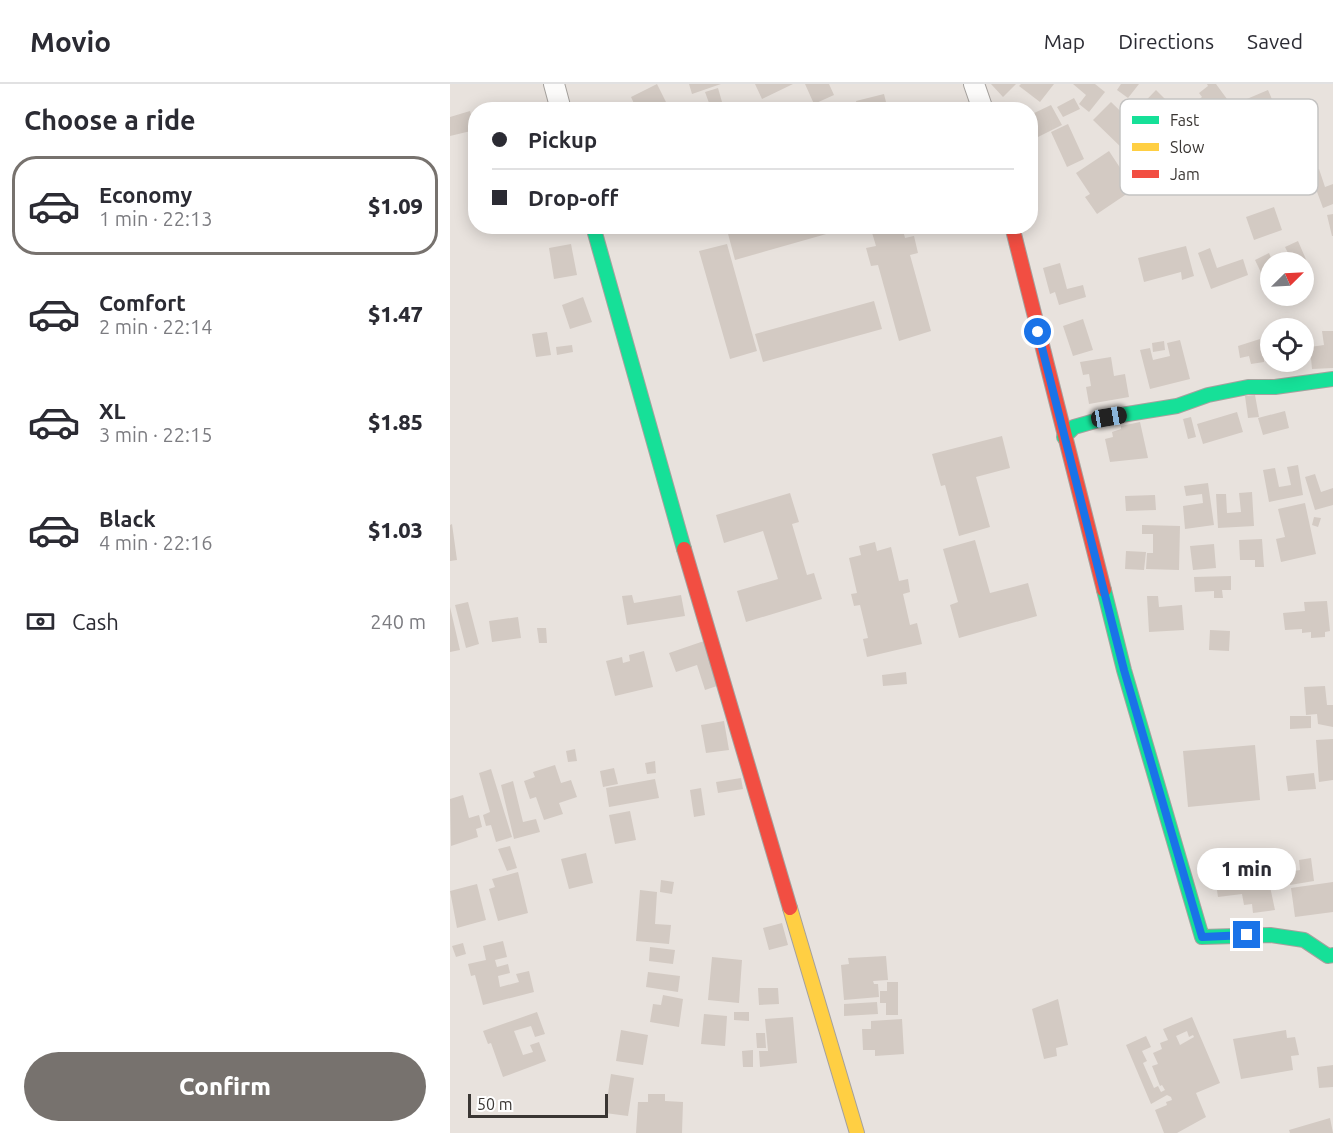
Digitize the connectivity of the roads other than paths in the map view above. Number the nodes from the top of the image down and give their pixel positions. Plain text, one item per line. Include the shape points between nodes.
1 (554, 84) edge
2 (974, 84) edge
3 (559, 102) edge
4 (980, 102) edge
5 (595, 234) edge
6 (1014, 234) edge
7 (1333, 379) edge
8 (1064, 437) junction
9 (1333, 955) edge
10 (856, 1133) edge

1 - 3 street
2 - 4 street
5 - 10 street via 660,469
6 - 8 street
7 - 8 street via 1208,395 1177,406 1097,420 1074,427
8 - 9 street via 1124,670 1202,937 1270,935 1304,940 1328,956

